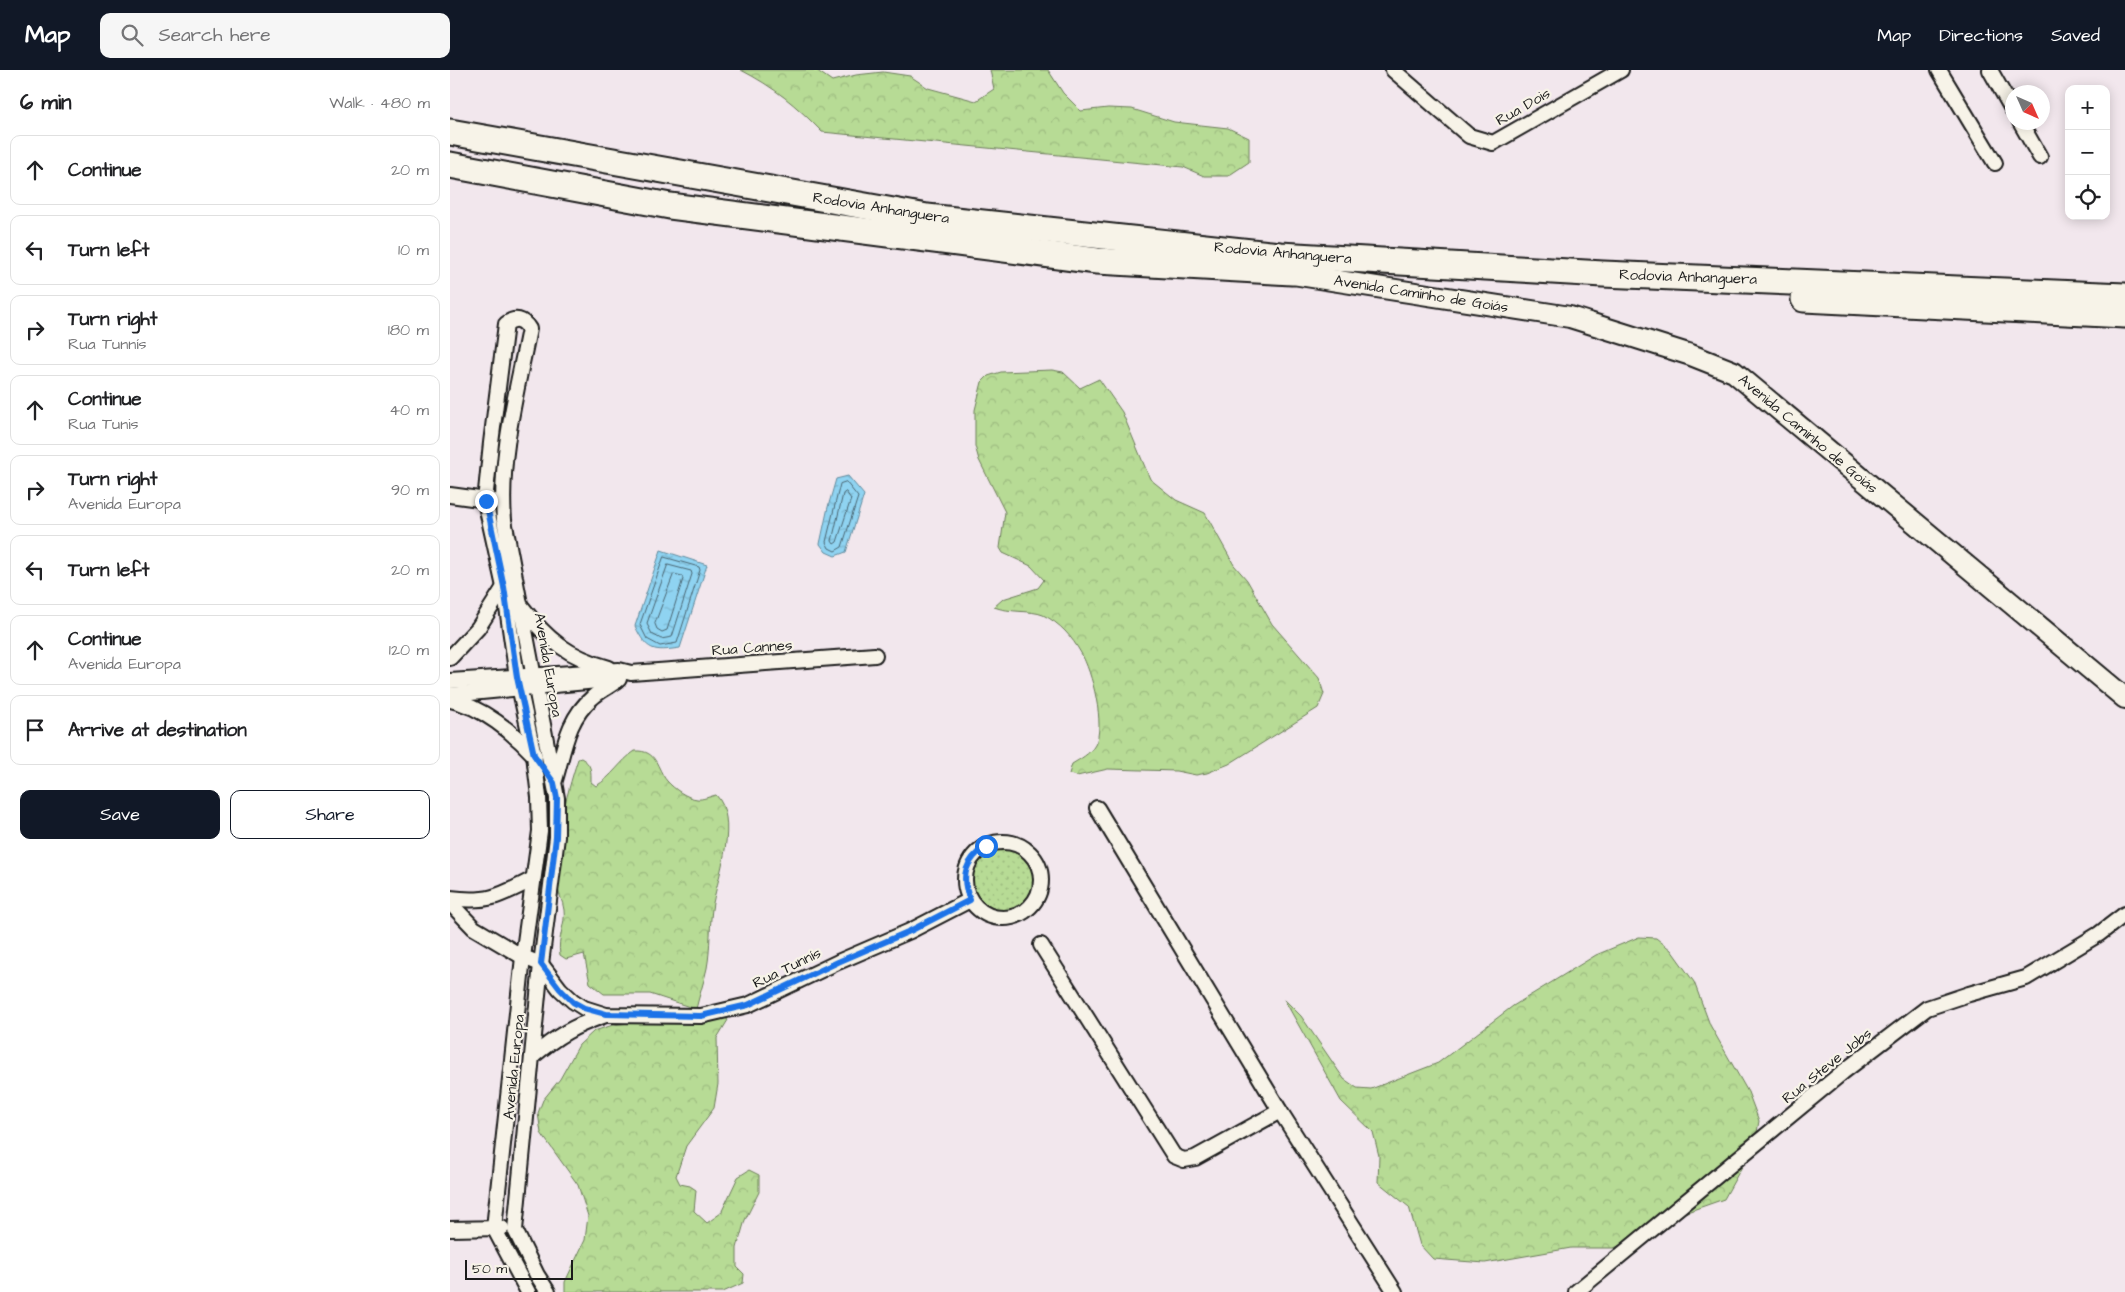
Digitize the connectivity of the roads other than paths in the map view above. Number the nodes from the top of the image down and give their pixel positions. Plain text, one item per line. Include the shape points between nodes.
1 (1392, 70) edge
2 (1621, 70) edge
3 (1940, 70) edge
4 (1990, 70) edge
5 (2005, 97) edge
6 (2025, 130) edge
7 (450, 132) edge
8 (2040, 157) dead end
9 (1995, 163) dead end
10 (450, 165) edge
11 (1280, 272) junction
12 (2125, 296) edge
13 (2125, 315) edge
14 (450, 495) edge
15 (486, 501) junction
16 (502, 501) junction
17 (504, 587) junction
18 (521, 606) junction
19 (875, 655) dead end
20 (450, 658) edge
21 (623, 674) junction
22 (450, 681) edge
23 (534, 681) junction
24 (518, 683) junction
25 (450, 695) edge
26 (2125, 698) edge
27 (450, 700) edge
28 (534, 755) junction
29 (554, 783) junction
30 (1097, 808) dead end
31 (533, 879) junction
32 (450, 898) edge
33 (970, 900) junction
34 (450, 903) edge
35 (2125, 914) edge
36 (1041, 945) dead end
37 (523, 957) junction
38 (541, 964) junction
39 (606, 1014) junction
40 (532, 1057) junction
41 (1280, 1110) junction
42 (494, 1228) junction
43 (450, 1230) edge
44 (515, 1230) junction
45 (528, 1292) edge
46 (548, 1292) edge
47 (1395, 1292) edge
48 (1576, 1292) edge

1 - 2 street, Rua Dois via 1469,136 1493,143
3 - 9 street
4 - 5 street
6 - 8 street
7 - 12 highway, Rodovia Anhanguera via 927,217 1280,255 1603,274
10 - 11 highway, Rodovia Anhanguera via 670,206 1097,261
11 - 13 highway, Rodovia Anhanguera
11 - 26 main road, Avenida Caminho de Goiás via 1570,317 1692,355 1734,372
14 - 15 street
15 - 16 street
15 - 16 street, Avenida Europa via 506,324 519,320 529,329 507,444
15 - 17 street, Avenida Europa
16 - 18 street, Avenida Europa
17 - 20 street via 478,628
17 - 24 street, Avenida Europa
18 - 21 street via 570,654
18 - 23 street, Avenida Europa
19 - 21 street, Rua Cannes
21 - 23 street, Rua Cannes
21 - 29 street via 592,698 573,719
22 - 24 street, Rua Cannes
23 - 24 street, Rua Cannes
23 - 29 street, Avenida Europa
24 - 25 street, Rua Cannes
24 - 28 street, Avenida Europa
27 - 28 street via 507,729
28 - 29 street
28 - 31 street, Avenida Europa via 540,831
29 - 38 street, Avenida Europa via 556,837
30 - 41 street
31 - 32 street via 489,898 475,901
31 - 37 street, Avenida Europa
33 - 33 street via 978,910 1001,919 1025,912 1037,897 1042,878 1039,866 1028,851 1011,842 986,846 972,858 965,875 965,888
33 - 39 street, Rua Tunnís via 748,1005 701,1016
34 - 37 street via 474,928
35 - 48 street, Rua Steve Jobs via 2099,934 2026,978 1927,1008 1843,1072
36 - 41 street via 1174,1156 1184,1160 1195,1158
37 - 38 street
37 - 42 street, Avenida Europa
38 - 39 street via 573,1002
38 - 40 street, Avenida Europa
39 - 40 street via 558,1035
40 - 44 street, Avenida Europa
41 - 47 street
42 - 43 street
42 - 44 street
42 - 45 street
44 - 46 street

